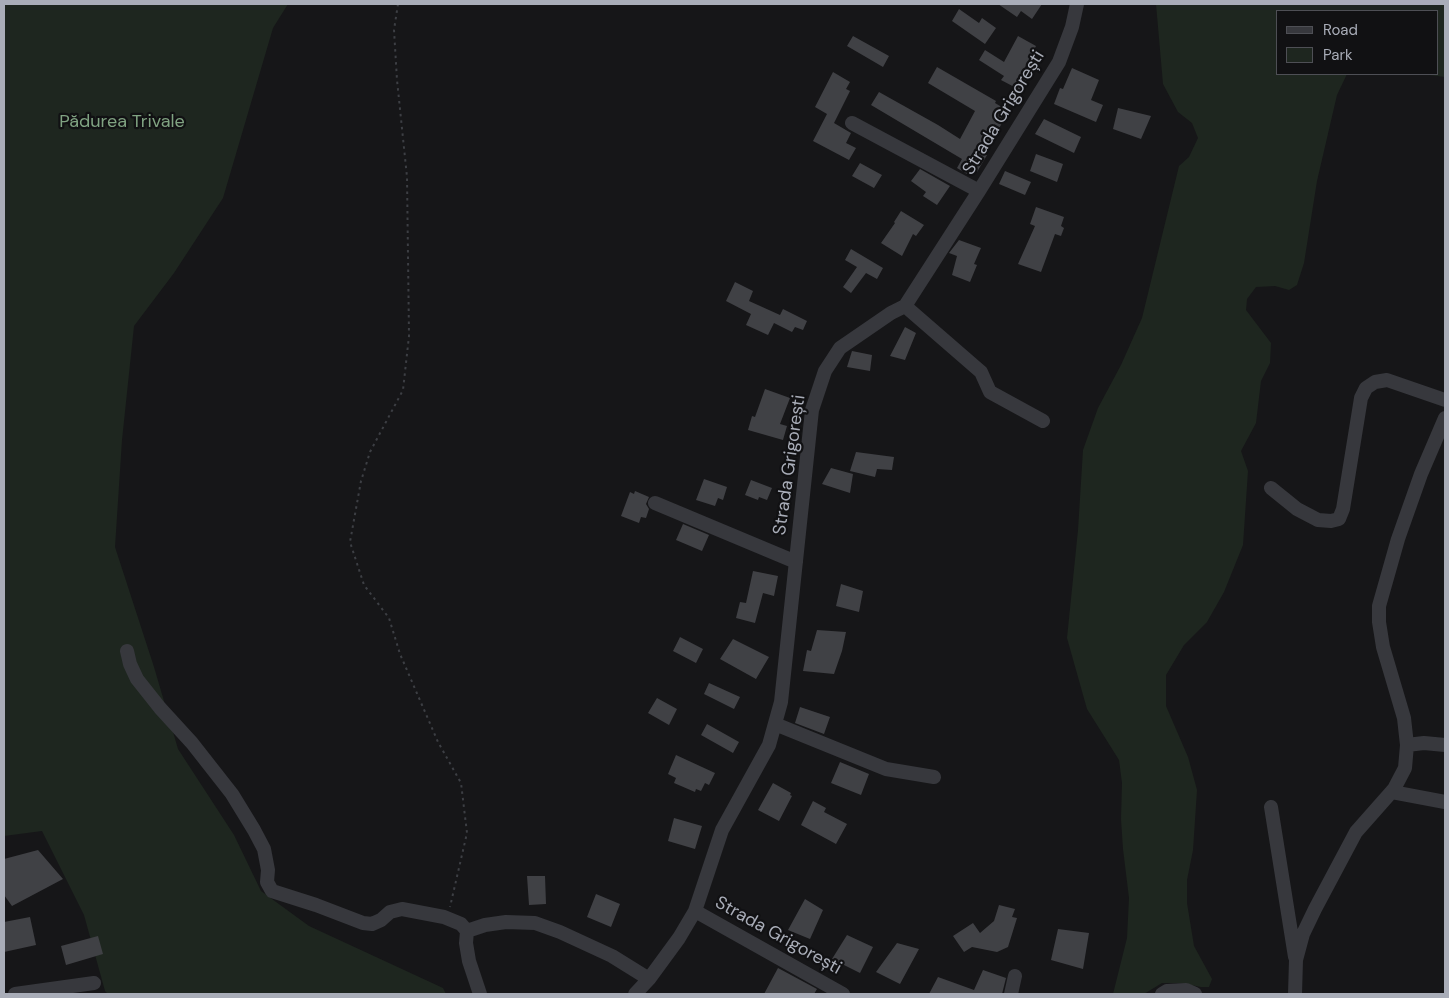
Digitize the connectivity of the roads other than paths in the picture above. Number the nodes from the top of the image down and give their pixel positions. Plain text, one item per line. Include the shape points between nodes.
1 (1077, 4) edge
2 (852, 123) dead end
3 (979, 191) junction
4 (905, 306) junction
5 (1445, 400) edge
6 (1445, 418) edge
7 (1043, 421) dead end
8 (1270, 488) dead end
9 (655, 503) dead end
10 (796, 562) junction
11 (127, 651) dead end
12 (775, 724) junction
13 (1407, 745) junction
14 (1445, 745) edge
15 (934, 777) dead end
16 (1392, 792) junction
17 (1445, 802) edge
18 (1272, 807) dead end
19 (695, 911) junction
20 (467, 931) junction
21 (1296, 960) junction
22 (1015, 976) dead end
23 (649, 979) junction
24 (94, 983) dead end
25 (15, 994) edge
26 (480, 994) edge
27 (635, 994) edge
28 (843, 994) edge
29 (1010, 994) edge
30 (1162, 994) edge
31 (1196, 994) edge
32 (1295, 994) edge

1 - 3 street, Strada Grigorești via 1059,62
2 - 3 street
3 - 4 street, Strada Grigorești
4 - 7 street via 981,372 990,392
4 - 10 street, Strada Grigorești via 840,348 825,371 812,410
5 - 8 street via 1386,380 1366,388 1361,398 1339,519 1318,520 1296,509
6 - 13 street via 1420,474 1379,606 1378,622 1383,648 1404,718
9 - 10 street
10 - 12 street, Strada Grigorești via 781,702
11 - 20 street via 137,679 192,743 250,822 264,849 267,882 272,891 316,904 363,924 372,924 390,912 402,909 448,919
12 - 15 street via 886,769
12 - 19 street, Strada Grigorești via 769,745 722,830
13 - 14 street
13 - 16 street via 1404,768
16 - 17 street
16 - 21 street via 1356,832 1338,863 1303,934
18 - 21 street
19 - 23 street, Strada Grigorești
19 - 28 street, Strada Grigorești
20 - 23 street via 506,922 536,923 612,956
20 - 26 street via 469,961
21 - 32 street
22 - 29 street
23 - 27 street, Strada Grigorești
24 - 25 street
30 - 31 street via 1186,990

